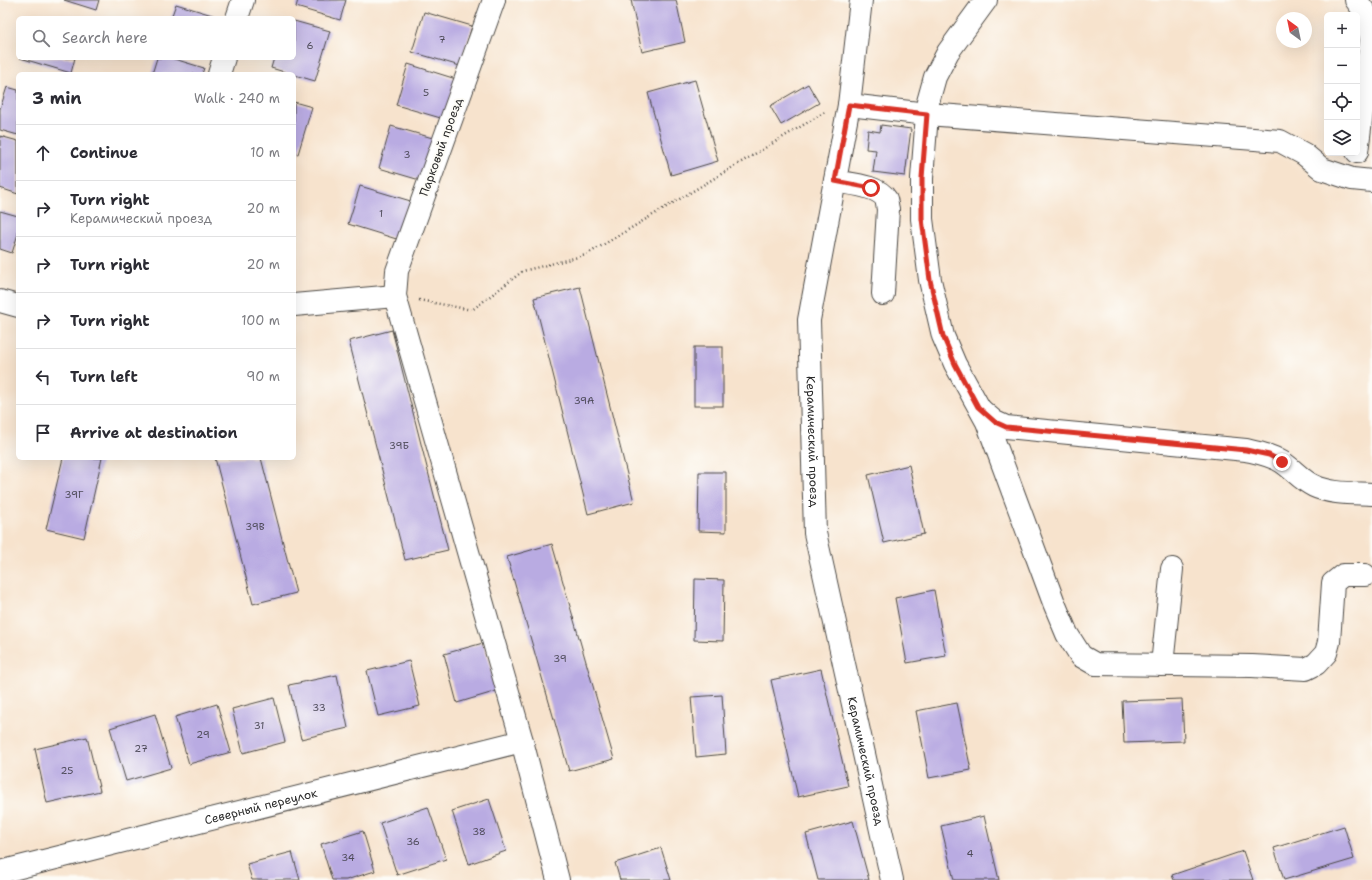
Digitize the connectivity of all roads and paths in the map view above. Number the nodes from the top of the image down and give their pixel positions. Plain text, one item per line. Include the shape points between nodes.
1 (243, 0) edge
2 (494, 0) edge
3 (861, 0) edge
4 (986, 0) edge
5 (1356, 0) edge
6 (238, 16) edge
7 (1372, 33) edge
8 (223, 60) edge
9 (220, 72) edge
10 (848, 108) junction
11 (927, 114) junction
12 (1360, 128) edge
13 (1356, 156) edge
14 (835, 181) junction
15 (1371, 181) edge
16 (883, 294) dead end
17 (395, 296) junction
18 (0, 301) edge
19 (16, 305) edge
20 (296, 305) edge
21 (978, 407) junction
22 (1372, 494) edge
23 (1172, 569) dead end
24 (1366, 575) dead end
25 (1162, 665) junction
26 (522, 741) junction
27 (0, 872) edge
28 (558, 880) edge
29 (892, 880) edge

1 - 6 street
2 - 17 street, Парковый проезд via 397,271
3 - 10 street, Керамический проезд
4 - 11 street via 948,52 934,77
5 - 7 street via 1367,15
7 - 12 street
8 - 9 street
10 - 11 street
10 - 14 street, Керамический проезд
10 - 17 path via 832,108 586,255 523,271 472,310
11 - 15 street via 1280,141 1304,154 1322,169 1352,179
11 - 21 street via 922,212 930,280 943,336
13 - 15 street via 1361,169
14 - 16 street via 871,188 886,199 888,209
14 - 29 street, Керамический проезд via 809,320 815,533
17 - 20 street
17 - 26 street
18 - 19 street
21 - 22 street via 995,422 1006,427 1246,450 1269,455 1315,487 1329,491
21 - 25 street via 987,422 1064,628 1081,656 1096,664
23 - 25 street
24 - 25 street via 1343,575 1333,583 1326,653 1316,664 1306,669
26 - 27 street, Северный переулок
26 - 28 street

